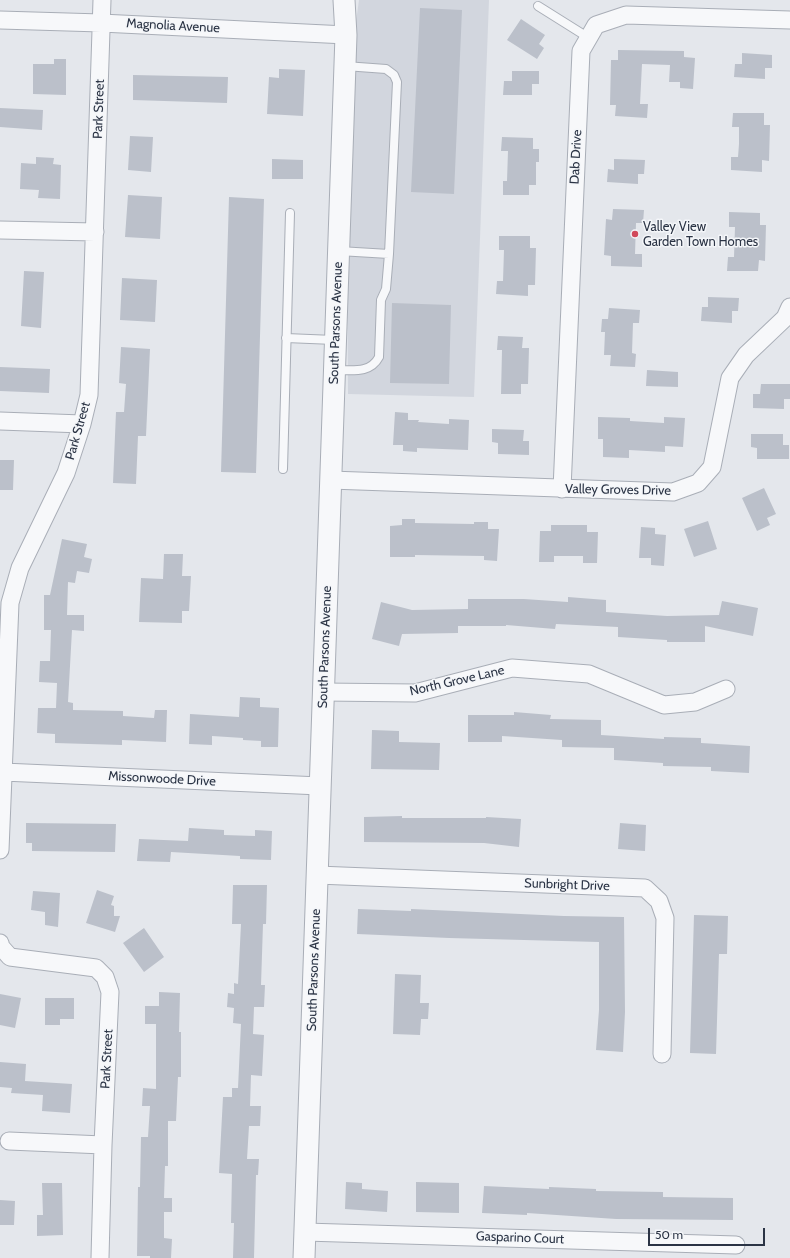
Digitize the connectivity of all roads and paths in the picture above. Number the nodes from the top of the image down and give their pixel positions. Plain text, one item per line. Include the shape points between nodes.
1 (102, 0) edge
2 (344, 0) edge
3 (350, 0) edge
4 (538, 6) dead end
5 (0, 20) edge
6 (790, 20) edge
7 (101, 23) junction
8 (346, 35) junction
9 (589, 38) junction
10 (345, 66) junction
11 (290, 213) dead end
12 (0, 230) edge
13 (95, 232) junction
14 (338, 251) junction
15 (389, 254) junction
16 (790, 307) edge
17 (286, 338) junction
18 (335, 340) junction
19 (334, 370) junction
20 (0, 421) edge
21 (82, 424) junction
22 (283, 469) dead end
23 (330, 480) junction
24 (562, 489) junction
25 (5, 603) edge
26 (726, 689) dead end
27 (323, 692) junction
28 (3, 772) junction
29 (320, 786) junction
30 (0, 850) edge
31 (317, 875) junction
32 (0, 944) edge
33 (662, 1054) dead end
34 (9, 1141) dead end
35 (103, 1145) junction
36 (305, 1232) junction
37 (736, 1245) dead end
38 (100, 1258) edge
39 (304, 1258) edge

1 - 7 street, Park Street
2 - 8 street, South Parsons Avenue
3 - 8 street, South Parsons Avenue
4 - 9 lane
5 - 7 street, Magnolia Avenue
6 - 9 street, Dab Drive via 626,14 596,25
7 - 8 street, Magnolia Avenue
7 - 13 street, Park Street
8 - 10 street, South Parsons Avenue
9 - 24 street, Dab Drive via 581,51
10 - 14 street, South Parsons Avenue
10 - 15 lane via 386,69 394,75 397,82
11 - 17 lane
12 - 13 street
13 - 21 street, Park Street via 89,395
14 - 15 lane
14 - 18 street, South Parsons Avenue
15 - 19 lane via 386,290 381,300 379,357 375,364 367,369
16 - 24 street, Valley Groves Drive via 785,318 746,354 730,378 712,468 698,483 673,492
17 - 18 lane
17 - 22 lane
18 - 19 street, South Parsons Avenue
19 - 23 street, South Parsons Avenue
20 - 21 street
21 - 25 street, Park Street via 66,473
23 - 24 street, Valley Groves Drive
23 - 27 street, South Parsons Avenue
25 - 28 street, Park Street
26 - 27 street, North Grove Lane via 695,702 664,705 589,674 512,668 415,693
27 - 29 street, South Parsons Avenue
28 - 29 street, Missonwoode Drive
28 - 30 street, Park Street
29 - 31 street, South Parsons Avenue
31 - 33 street, Sunbright Drive via 645,888 659,901 664,918
31 - 36 street, South Parsons Avenue
32 - 35 street, Park Street via 10,957 96,968 105,977 110,992
34 - 35 street
35 - 38 street, Park Street
36 - 37 street, Gasparino Court
36 - 39 street, South Parsons Avenue

